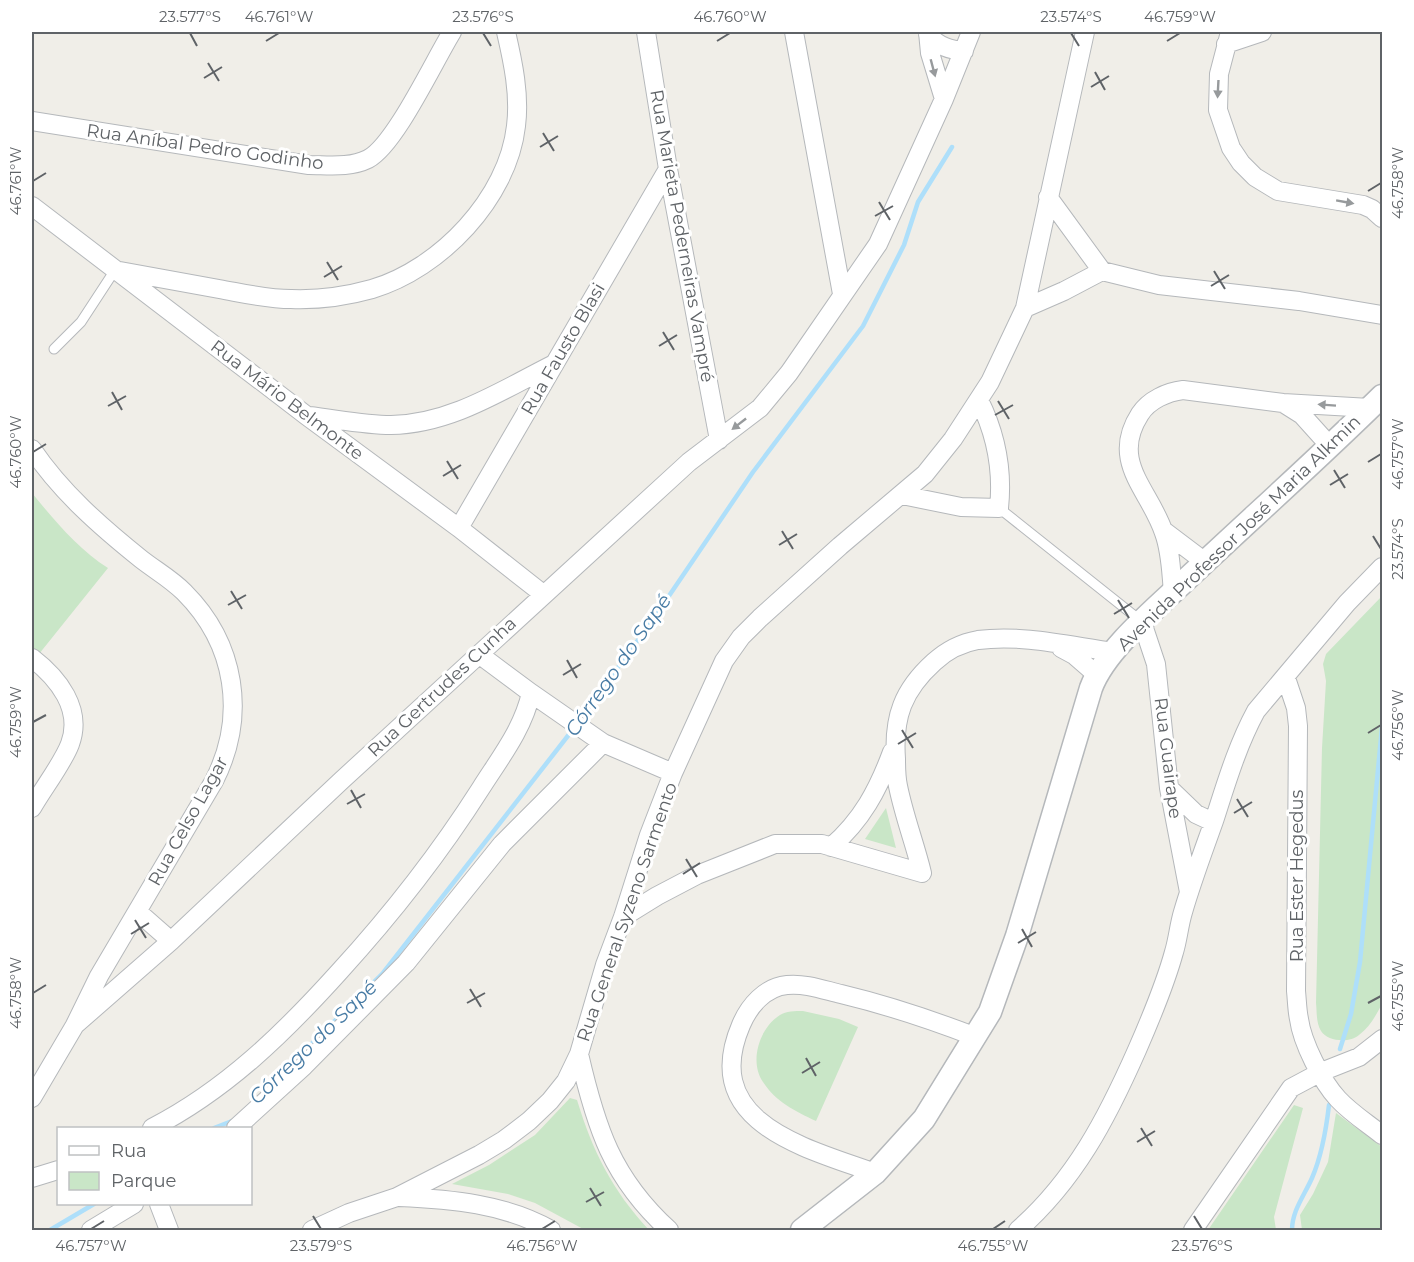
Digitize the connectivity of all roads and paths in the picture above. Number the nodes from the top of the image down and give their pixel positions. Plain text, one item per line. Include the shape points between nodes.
1 (452, 32) edge
2 (506, 32) edge
3 (646, 32) edge
4 (794, 32) edge
5 (971, 32) edge
6 (1084, 32) edge
7 (1262, 32) edge
8 (928, 33) edge
9 (1228, 38) edge
10 (964, 51) junction
11 (944, 99) junction
12 (32, 121) edge
13 (668, 169) junction
14 (1048, 197) junction
15 (32, 206) edge
16 (1383, 218) edge
17 (115, 270) junction
18 (1102, 271) junction
19 (842, 294) junction
20 (1025, 308) junction
21 (1383, 315) edge
22 (54, 349) dead end
23 (554, 364) junction
24 (979, 399) junction
25 (1376, 402) edge
26 (1283, 403) junction
27 (307, 416) junction
28 (719, 440) junction
29 (1329, 446) junction
30 (32, 450) edge
31 (902, 495) junction
32 (999, 508) junction
33 (459, 528) junction
34 (1164, 531) junction
35 (1205, 562) junction
36 (1383, 567) edge
37 (1173, 592) junction
38 (543, 594) junction
39 (1142, 622) junction
40 (1051, 643) junction
41 (1114, 651) junction
42 (480, 655) junction
43 (32, 658) edge
44 (1097, 675) junction
45 (1286, 678) junction
46 (531, 693) junction
47 (597, 739) junction
48 (895, 745) junction
49 (674, 773) junction
50 (1169, 788) junction
51 (32, 808) edge
52 (1213, 822) junction
53 (831, 847) junction
54 (1189, 894) junction
55 (138, 912) junction
56 (623, 917) junction
57 (171, 941) junction
58 (75, 1024) junction
59 (976, 1037) junction
60 (1383, 1039) edge
61 (579, 1054) junction
62 (1321, 1072) junction
63 (32, 1098) edge
64 (154, 1127) edge
65 (237, 1127) edge
66 (1383, 1135) edge
67 (57, 1170) edge
68 (875, 1173) junction
69 (32, 1178) edge
70 (397, 1197) junction
71 (131, 1205) edge
72 (160, 1205) edge
73 (92, 1230) edge
74 (169, 1230) edge
75 (312, 1230) edge
76 (551, 1230) edge
77 (669, 1230) edge
78 (802, 1230) edge
79 (1018, 1230) edge
80 (1193, 1230) edge

1 - 12 street, Rua Aníbal Pedro Godinho via 387,144 370,159 355,164 309,165
2 - 17 street via 518,100 508,161 491,195 468,226 408,273 373,288 290,299
3 - 13 street, Rua Marieta Pederneiras Vampré
4 - 19 street
5 - 10 street, Rua Gertrudes Cunha
6 - 14 street, Rua General Syzeno Sarmento
7 - 9 street
8 - 10 street via 941,46
8 -> 11 street
9 -> 16 street via 1219,74 1218,110 1240,163 1278,191 1363,205
10 - 11 street, Rua Gertrudes Cunha
11 - 19 street, Rua Gertrudes Cunha via 878,244
13 - 23 street, Rua Fausto Blasi
13 - 28 street, Rua Marieta Pederneiras Vampré
14 - 18 street
14 - 20 street, Rua General Syzeno Sarmento
15 - 17 street, Rua Mário Belmonte
17 - 22 lane via 81,322
17 - 27 street, Rua Mário Belmonte
18 - 20 street
18 - 21 street via 1160,285
19 -> 28 street, Rua Gertrudes Cunha via 789,374 760,408
20 - 24 street, Rua General Syzeno Sarmento
23 - 27 street via 464,410 434,420 390,425
23 - 33 street, Rua Fausto Blasi
24 - 31 street, Rua General Syzeno Sarmento via 925,474
24 - 32 street via 995,446 1001,483
25 -> 26 street
25 - 29 street, Avenida Professor José Maria Alkmin
26 - 29 street via 1302,415
26 - 34 street via 1183,390 1163,395 1143,409 1133,424 1128,459
27 - 33 street, Rua Mário Belmonte
28 - 38 street, Rua Gertrudes Cunha via 689,462
29 - 35 street, Avenida Professor José Maria Alkmin
30 - 55 street, Rua Celso Lagar via 84,510 184,592 208,622 227,662 233,714 224,762
31 - 32 street via 961,507
31 - 49 street, Rua General Syzeno Sarmento via 741,637 724,661
32 - 39 lane
33 - 38 street, Rua Mário Belmonte
34 - 35 street
34 - 37 street
35 - 37 street, Avenida Professor José Maria Alkmin
36 - 45 street via 1347,603
37 - 39 street, Avenida Professor José Maria Alkmin
38 - 42 street, Rua Gertrudes Cunha
39 - 41 street, Avenida Professor José Maria Alkmin
39 - 50 street, Rua Guairape via 1156,664
40 - 41 street
40 - 44 street via 1074,655
40 - 48 street via 976,640 944,653 918,676 904,698
41 - 44 street, Avenida Professor José Maria Alkmin
42 - 46 street
42 - 57 street, Rua Gertrudes Cunha
43 - 51 street via 60,684 69,701 73,730 69,746
44 - 59 street, Avenida Professor José Maria Alkmin via 1012,952 990,1012
45 - 52 street via 1256,711 1246,730
45 - 62 street, Rua Ester Hegedus via 1298,726 1298,1010 1302,1031
46 - 47 street
46 - 64 street via 515,735 450,837 380,928 302,1013 251,1061 202,1098
47 - 49 street
47 - 65 street via 502,844 406,963
48 - 53 street via 874,795 850,830
48 - 53 street via 897,784 922,873
49 - 56 street, Rua General Syzeno Sarmento
50 - 52 street via 1196,814
50 - 54 street, Rua Guairape
52 - 54 street
53 - 56 street via 775,844 697,875
54 - 79 street via 1152,1015 1101,1126 1071,1173 1042,1209
55 - 57 street
55 - 58 street, Rua Celso Lagar
56 - 61 street, Rua General Syzeno Sarmento
57 - 58 street, Rua Gertrudes Cunha
58 - 63 street, Rua Celso Lagar
59 - 68 street, Avenida Professor José Maria Alkmin via 924,1119
59 - 68 street via 878,1003 811,986 772,989 748,1012 736,1039 732,1068 741,1100 751,1114 785,1138
60 - 62 street via 1359,1057
61 - 70 street, Rua General Syzeno Sarmento via 566,1081 550,1101 513,1134
61 - 77 street via 610,1155 634,1193
62 - 66 street, Rua Ester Hegedus via 1337,1098
62 - 80 street via 1291,1088
67 - 69 street
68 - 78 street, Avenida Professor José Maria Alkmin
70 - 75 street, Rua General Syzeno Sarmento
70 - 76 street via 487,1207
71 - 73 street
72 - 74 street

